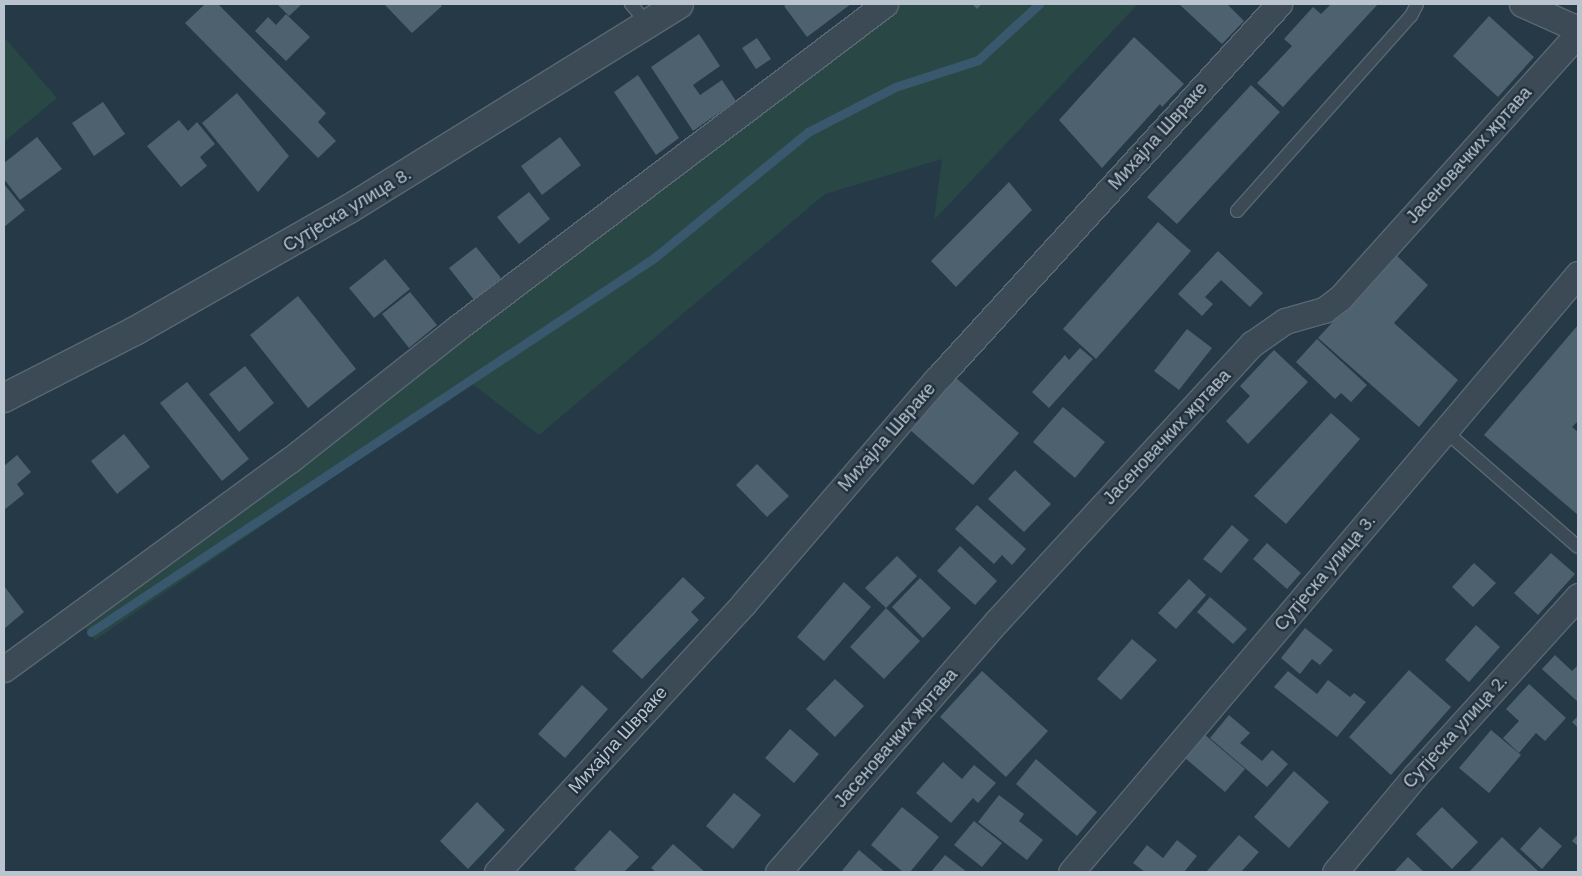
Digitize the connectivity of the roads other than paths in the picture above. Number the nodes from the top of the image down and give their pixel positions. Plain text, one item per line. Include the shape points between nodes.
1 (679, 4) edge
2 (885, 4) edge
3 (1279, 4) edge
4 (1417, 4) edge
5 (1522, 4) edge
6 (640, 14) edge
7 (1578, 29) edge
8 (1578, 34) edge
9 (1236, 211) dead end
10 (1578, 274) edge
11 (4, 398) edge
12 (1445, 431) junction
13 (1578, 547) edge
14 (1578, 596) edge
15 (4, 669) edge
16 (497, 872) edge
17 (778, 872) edge
18 (1071, 872) edge
19 (1335, 872) edge

1 - 6 street, Сутјеска улица 8.
2 - 15 street via 457,328 290,460
3 - 16 street, Михајла Швраке via 937,379 744,603
4 - 9 lane via 1411,16
5 - 7 street
6 - 11 street, Сутјеска улица 8. via 484,127 239,273
8 - 17 street, Јасеновачких жртава via 1340,298 1324,310 1285,321 1252,344 997,621
10 - 12 street, Сутјеска улица 3.
12 - 13 lane
12 - 18 street, Сутјеска улица 3.
14 - 19 street, Сутјеска улица 2. via 1415,776

